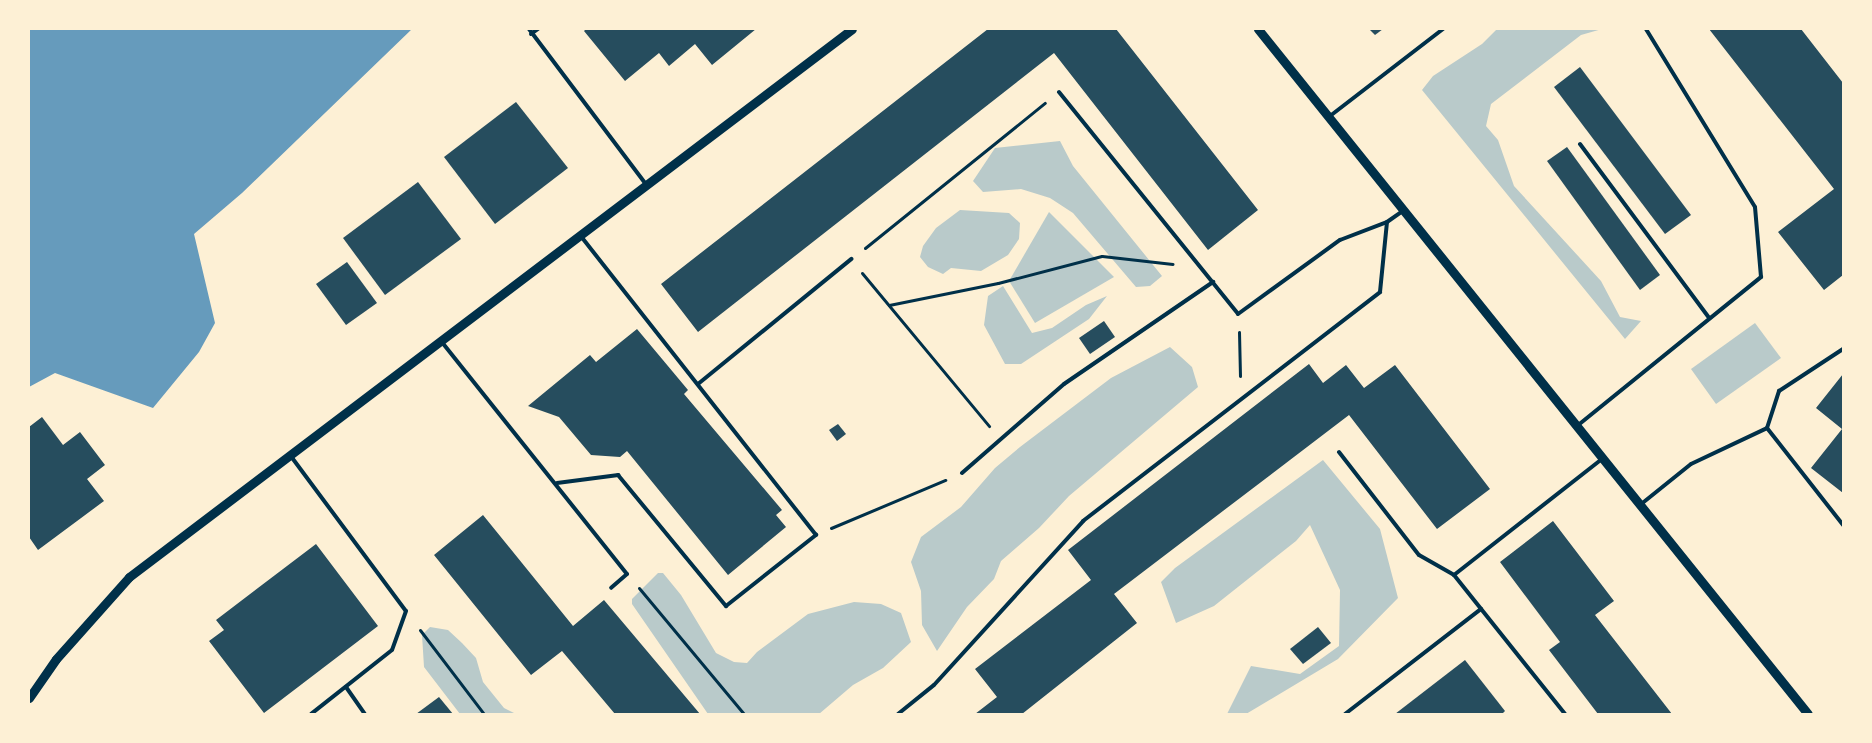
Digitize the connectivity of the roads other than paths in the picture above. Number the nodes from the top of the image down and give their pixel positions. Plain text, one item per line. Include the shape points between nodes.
1 (529, 29) edge
2 (538, 29) edge
3 (852, 29) edge
4 (1258, 29) edge
5 (1442, 29) edge
6 (1646, 29) edge
7 (531, 34) junction
8 (1059, 92) road end
9 (1330, 116) junction
10 (1580, 144) dead end
11 (646, 184) junction
12 (1403, 211) junction
13 (1387, 222) junction
14 (580, 234) junction
15 (851, 259) road end
16 (1213, 282) junction
17 (1709, 318) junction
18 (441, 341) junction
19 (1843, 349) edge
20 (698, 384) junction
21 (1576, 427) junction
22 (1767, 428) junction
23 (1339, 452) dead end
24 (290, 455) junction
25 (1602, 459) junction
26 (962, 473) road end
27 (557, 483) junction
28 (1640, 505) junction
29 (1843, 525) edge
30 (1454, 574) junction
31 (612, 588) dead end
32 (1481, 609) junction
33 (346, 687) junction
34 (29, 698) edge
35 (311, 714) edge
36 (365, 714) edge
37 (898, 714) edge
38 (1345, 714) edge
39 (1565, 714) edge
40 (1808, 714) edge

1 - 7 lane
2 - 7 lane
3 - 11 street
4 - 9 street
5 - 9 lane
6 - 17 lane via 1755,207 1761,277
7 - 11 lane
8 - 16 lane
9 - 12 street
10 - 17 lane
11 - 14 street
12 - 13 lane
12 - 21 street
13 - 16 lane via 1340,240 1238,314
13 - 37 lane via 1380,292 1083,521 934,684
14 - 18 street
14 - 20 lane
15 - 20 lane
16 - 26 lane via 1064,384
17 - 21 lane
18 - 24 street
18 - 27 lane
19 - 22 lane via 1779,391
20 - 27 lane via 816,534 726,606 618,475
21 - 25 street
22 - 28 lane via 1691,464
22 - 29 lane
23 - 30 lane via 1419,555
24 - 33 lane via 406,611 392,650
24 - 34 street via 129,577 56,659
25 - 28 street
25 - 30 lane
27 - 31 lane via 627,574
28 - 40 street
30 - 32 lane
32 - 38 lane
32 - 39 lane
33 - 35 lane
33 - 36 lane

